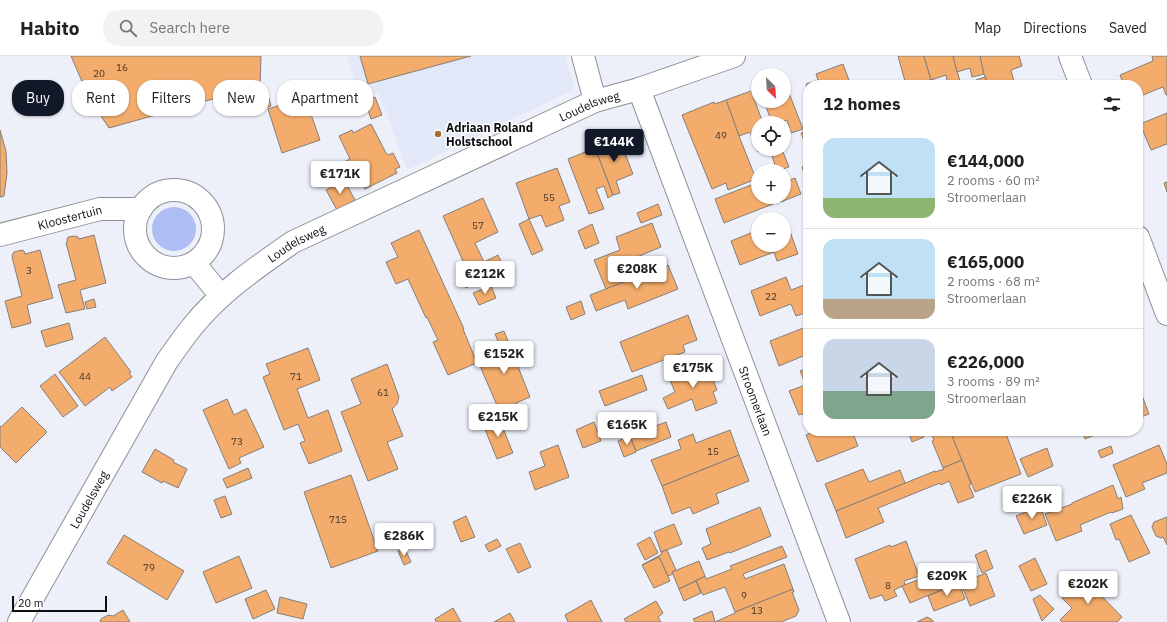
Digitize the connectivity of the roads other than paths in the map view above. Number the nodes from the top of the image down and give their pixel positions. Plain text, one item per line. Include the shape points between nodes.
1 (583, 56) edge
2 (734, 56) edge
3 (1070, 56) edge
4 (1079, 80) edge
5 (639, 89) junction
6 (595, 101) junction
7 (140, 209) junction
8 (0, 235) edge
9 (1143, 250) edge
10 (194, 263) junction
11 (221, 296) junction
12 (1167, 314) edge
13 (19, 622) edge
14 (839, 622) edge

1 - 6 street
2 - 5 street, Loudelsweg
3 - 4 street
5 - 6 street, Loudelsweg
5 - 14 street, Stroomerlaan
6 - 11 street, Loudelsweg via 293,242 256,267
7 - 8 street, Kloostertuin via 100,209
7 - 10 street via 135,234 146,257 156,264 169,268 182,268
7 - 10 street via 149,199 173,190 186,192 197,198 212,218 213,231 204,255
9 - 12 street
10 - 11 street
11 - 13 street, Loudelsweg via 193,326 167,361

